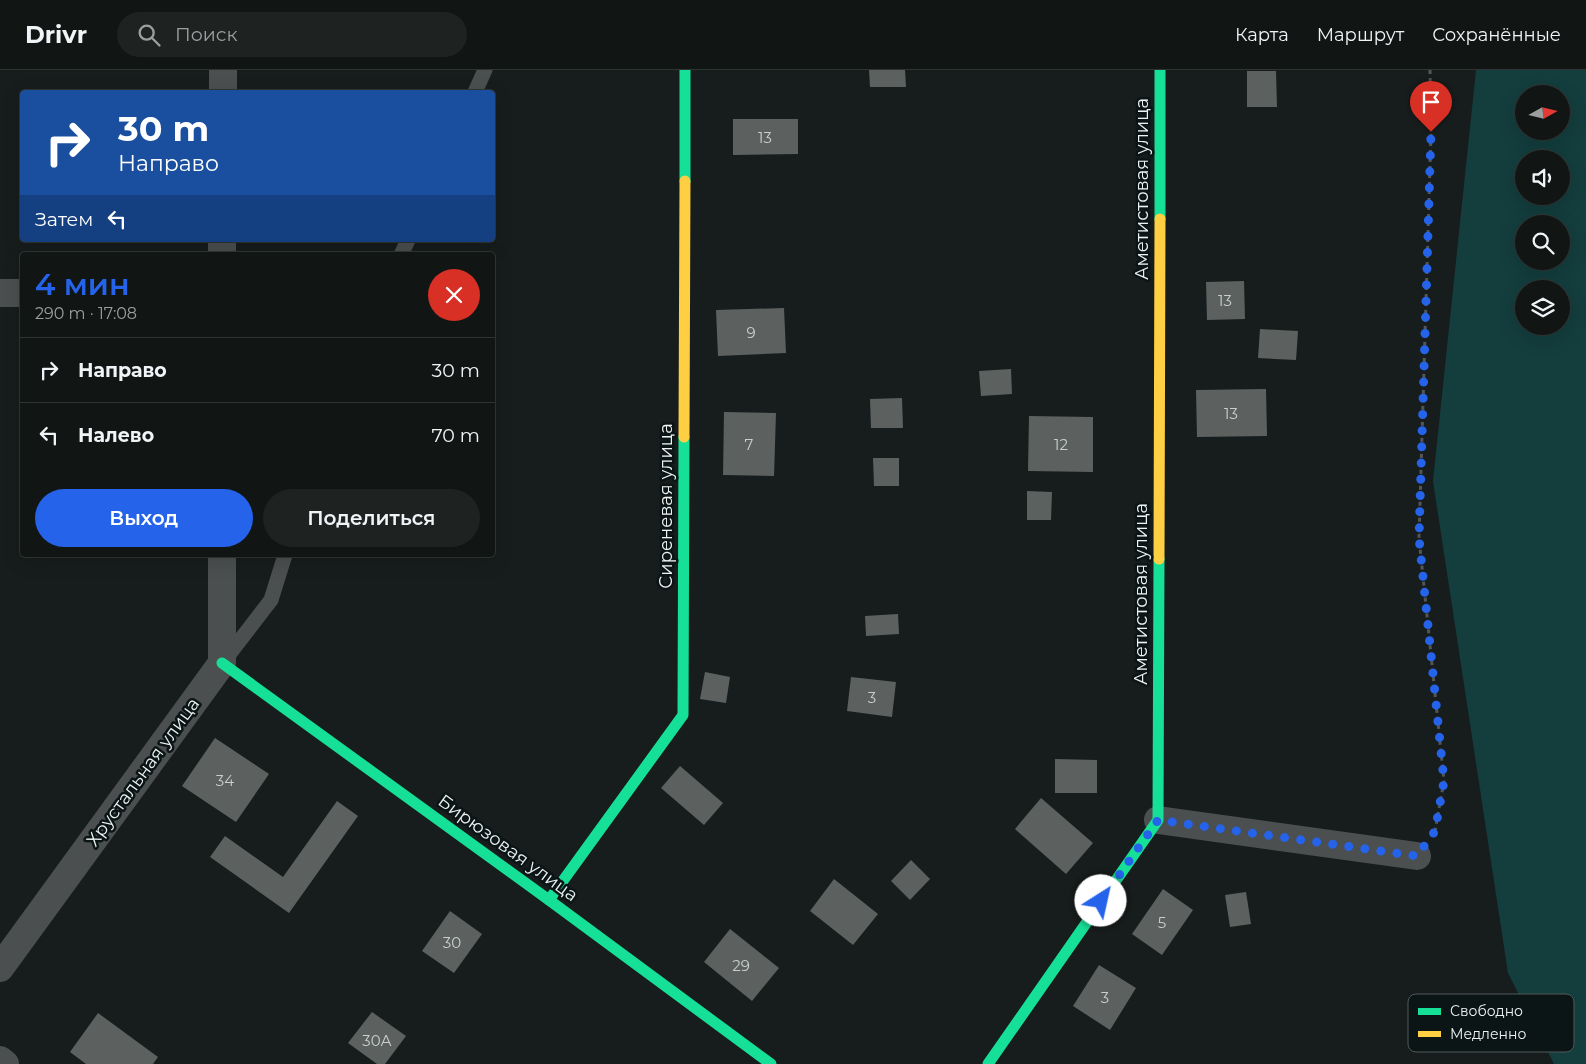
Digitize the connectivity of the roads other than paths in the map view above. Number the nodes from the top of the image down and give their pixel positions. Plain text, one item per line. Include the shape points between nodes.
1 (223, 70) edge
2 (485, 70) edge
3 (685, 70) edge
4 (1160, 70) edge
5 (223, 90) edge
6 (476, 90) edge
7 (0, 293) edge
8 (20, 293) edge
9 (222, 557) edge
10 (284, 557) edge
11 (222, 663) junction
12 (1158, 820) junction
13 (1417, 856) road end
14 (549, 900) junction
15 (0, 968) edge
16 (0, 1060) edge
17 (5, 1064) edge
18 (771, 1064) edge
19 (988, 1064) edge

1 - 5 street
2 - 6 lane
3 - 14 street, Сиреневая улица via 683,715
4 - 12 street, Аметистовая улица
7 - 8 street
9 - 11 street
10 - 11 lane via 271,600
11 - 14 street, Бирюзовая улица
11 - 15 street, Хрустальная улица
12 - 13 street
12 - 19 street
14 - 18 street, Бирюзовая улица
16 - 17 street

